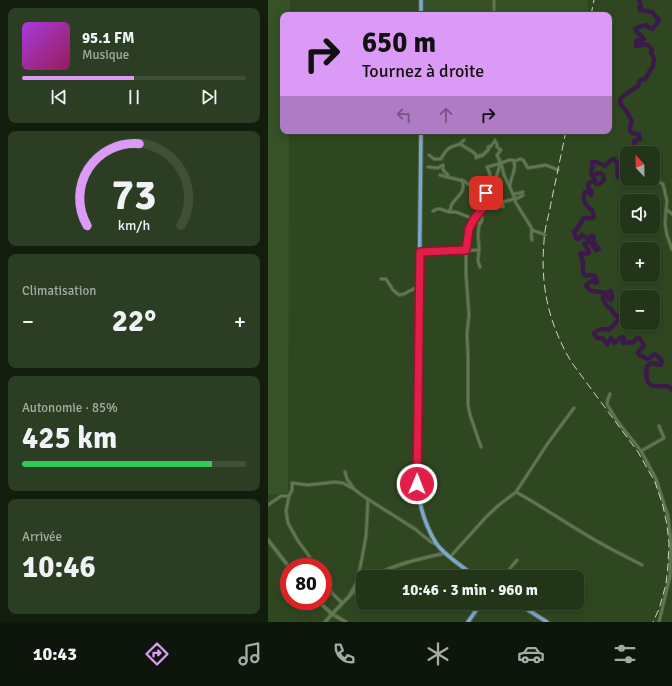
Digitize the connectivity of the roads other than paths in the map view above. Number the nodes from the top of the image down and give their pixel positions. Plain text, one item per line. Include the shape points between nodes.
1 (421, 0) edge
2 (494, 0) edge
3 (421, 12) edge
4 (494, 12) edge
5 (421, 134) edge
6 (464, 140) dead end
7 (460, 144) junction
8 (429, 155) dead end
9 (514, 162) junction
10 (500, 163) junction
11 (428, 167) dead end
12 (558, 170) dead end
13 (440, 175) dead end
14 (447, 177) junction
15 (462, 180) junction
16 (660, 182) edge
17 (510, 187) junction
18 (486, 193) junction
19 (514, 194) junction
20 (489, 195) junction
21 (515, 199) junction
22 (503, 202) junction
23 (484, 203) junction
24 (503, 207) dead end
25 (481, 210) junction
26 (666, 210) junction
27 (433, 211) dead end
28 (449, 212) junction
29 (672, 214) edge
30 (474, 219) junction
31 (480, 223) junction
32 (532, 230) junction
33 (544, 235) dead end
34 (532, 240) dead end
35 (672, 249) edge
36 (466, 250) junction
37 (479, 250) junction
38 (420, 252) junction
39 (480, 267) dead end
40 (381, 279) dead end
41 (419, 286) junction
42 (610, 394) dead end
43 (574, 408) dead end
44 (659, 426) dead end
45 (481, 447) dead end
46 (641, 451) junction
47 (345, 472) dead end
48 (354, 489) junction
49 (516, 492) junction
50 (289, 496) junction
51 (368, 500) junction
52 (268, 505) edge
53 (268, 540) edge
54 (437, 544) junction
55 (446, 553) junction
56 (450, 557) junction
57 (282, 558) edge
58 (311, 558) edge
59 (517, 560) dead end
60 (642, 565) dead end
61 (385, 570) edge
62 (466, 570) edge
63 (509, 570) edge
64 (356, 588) edge
65 (332, 592) edge
66 (350, 594) junction
67 (342, 603) junction
68 (328, 610) edge
69 (476, 610) edge
70 (529, 610) edge
71 (332, 614) junction
72 (325, 622) edge
73 (346, 622) edge
74 (468, 622) edge
75 (547, 622) edge
76 (658, 622) edge

1 - 3 highway
2 - 4 street
5 - 38 highway
6 - 7 street
7 - 8 street via 447,149 441,159
7 - 10 street via 473,152 476,158 482,156 495,140 501,150 497,155
9 - 10 street via 511,160
9 - 12 street via 523,160 528,168 550,166
9 - 17 street via 515,169
10 - 17 street
10 - 18 street via 487,167 490,174
10 - 20 street
11 - 14 street via 438,168 443,165
13 - 14 street
14 - 15 street
15 - 18 street
15 - 28 street via 462,192 451,203
16 - 26 street via 663,184 668,202
17 - 19 street
18 - 20 street
18 - 23 street
19 - 21 street
19 - 21 street via 523,193
20 - 22 street
20 - 23 street
21 - 22 street
21 - 32 street
22 - 24 street
22 - 25 street
23 - 25 street
25 - 30 street
25 - 31 street
26 - 29 street
26 - 35 street via 665,224
27 - 28 street via 437,209
28 - 30 street
30 - 31 street
30 - 36 street via 469,229
31 - 37 street
32 - 33 street
32 - 34 street
36 - 37 street
36 - 38 street
36 - 45 street via 468,405
37 - 39 street
38 - 41 highway
40 - 41 street via 386,279 399,294
41 - 54 highway via 417,484 422,512
42 - 46 street via 607,403 609,409
43 - 49 street via 548,442
44 - 46 street via 664,438
46 - 76 street via 656,479 670,529 670,576
47 - 48 street
48 - 50 street via 335,482 308,485 292,483
48 - 51 street
49 - 56 street via 487,516
49 - 60 street via 586,535
50 - 52 street via 281,496
50 - 58 street via 286,511 288,523
51 - 54 street
51 - 66 street via 362,558 357,582
53 - 57 street
54 - 55 highway
55 - 56 highway
55 - 61 street
56 - 62 highway
59 - 63 street
64 - 66 street
65 - 67 street
66 - 67 street
67 - 71 street
68 - 71 street
69 - 74 highway
70 - 75 highway
71 - 72 street
71 - 73 street

